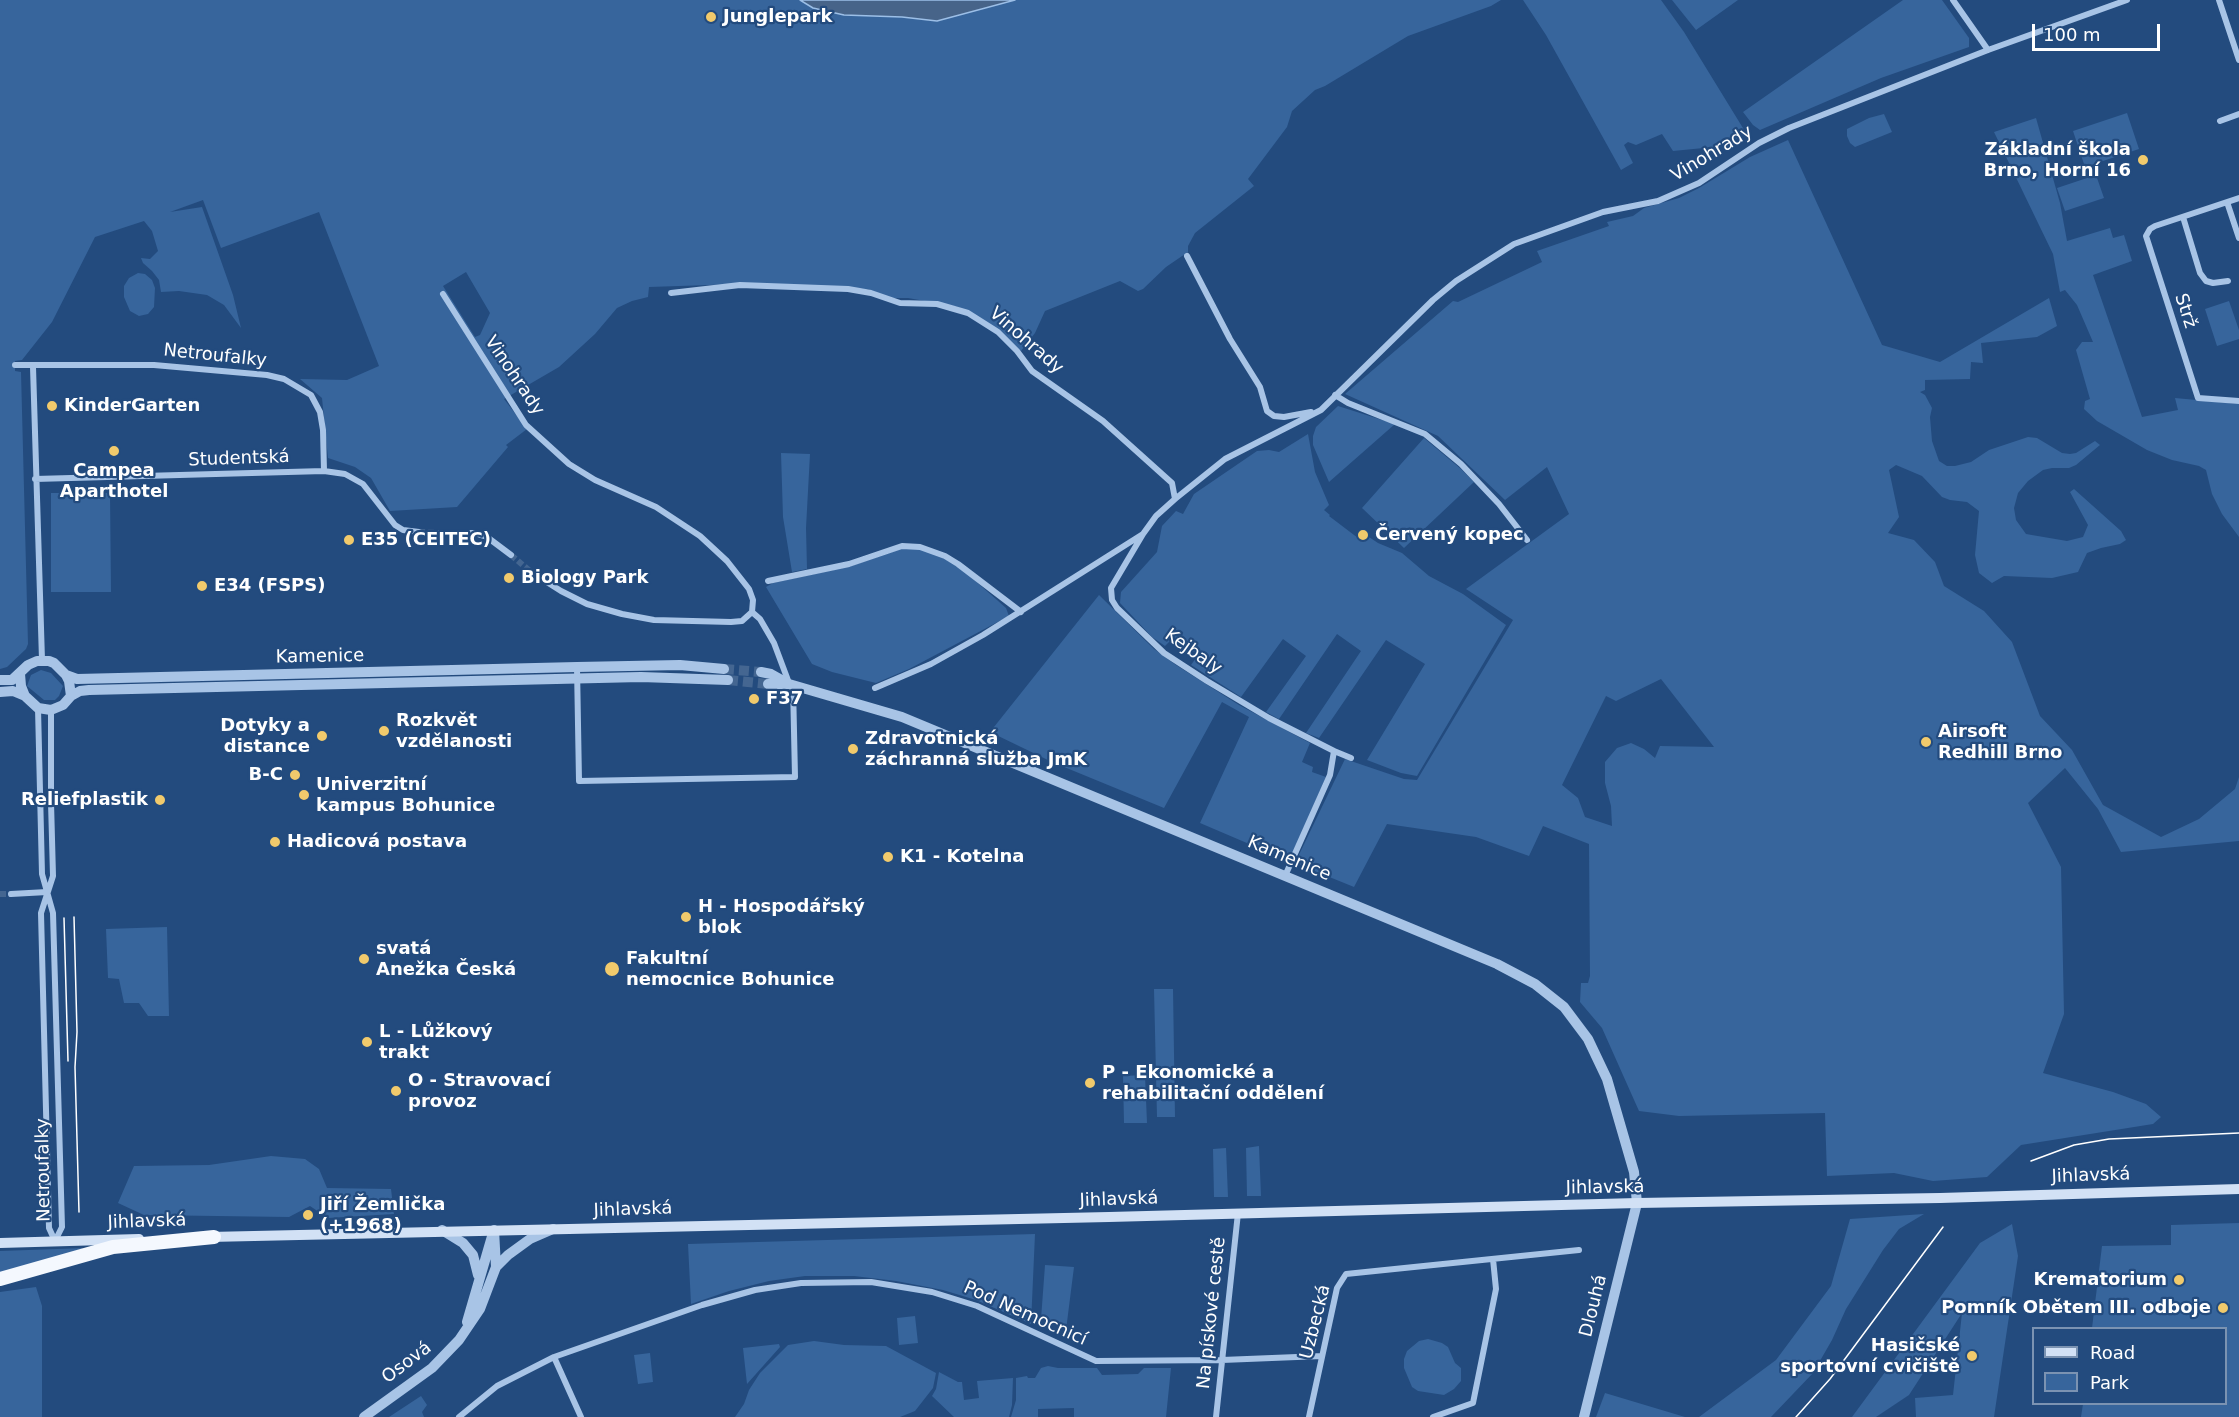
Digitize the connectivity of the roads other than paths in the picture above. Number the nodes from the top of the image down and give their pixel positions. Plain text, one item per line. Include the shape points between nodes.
1 (1953, 0) edge
2 (2127, 0) edge
3 (2219, 0) edge
4 (1988, 50) junction
5 (2239, 60) edge
6 (2239, 114) edge
7 (2220, 121) dead end
8 (2239, 198) edge
9 (2227, 202) junction
10 (2183, 217) junction
11 (2239, 238) edge
12 (1187, 256) dead end
13 (2228, 281) dead end
14 (671, 292) dead end
15 (443, 294) dead end
16 (15, 365) dead end
17 (33, 367) junction
18 (1335, 395) junction
19 (2239, 401) edge
20 (1320, 410) junction
21 (324, 471) junction
22 (35, 478) junction
23 (1175, 499) junction
24 (419, 532) tunnel mouth
25 (439, 533) tunnel mouth
26 (1143, 534) junction
27 (1527, 540) dead end
28 (511, 555) tunnel mouth
29 (531, 572) tunnel mouth
30 (768, 581) dead end
31 (752, 612) junction
32 (1021, 612) junction
33 (42, 660) junction
34 (577, 667) junction
35 (724, 669) tunnel mouth
36 (761, 672) tunnel mouth
37 (20, 674) junction
38 (66, 675) junction
39 (577, 678) junction
40 (0, 680) edge
41 (728, 680) tunnel mouth
42 (768, 684) tunnel mouth
43 (791, 684) junction
44 (875, 688) dead end
45 (0, 692) edge
46 (25, 696) junction
47 (71, 696) junction
48 (38, 708) junction
49 (51, 710) junction
50 (1334, 752) junction
51 (1351, 758) dead end
52 (1285, 876) junction
53 (47, 892) junction
54 (11, 894) tunnel mouth
55 (2239, 1189) edge
56 (1636, 1203) junction
57 (1238, 1213) junction
58 (554, 1229) junction
59 (442, 1230) junction
60 (494, 1230) junction
61 (214, 1236) junction
62 (55, 1241) junction
63 (0, 1243) edge
64 (1579, 1250) dead end
65 (1493, 1259) junction
66 (496, 1267) junction
67 (0, 1279) edge
68 (478, 1284) junction
69 (465, 1331) junction
70 (1322, 1356) junction
71 (554, 1357) junction
72 (1222, 1360) junction
73 (364, 1417) edge
74 (459, 1417) edge
75 (581, 1417) edge
76 (1216, 1417) edge
77 (1309, 1417) edge
78 (1433, 1417) edge
79 (1584, 1417) edge

1 - 4 street
2 - 4 street, Vinohrady
3 - 5 street
4 - 18 street, Vinohrady via 1789,128 1699,183 1658,201 1603,212 1514,244 1433,300
6 - 7 street
8 - 9 street, Strž
9 - 10 street, Strž
9 - 11 street
10 - 13 street, Strž via 2200,273 2213,283
10 - 19 street, Strž via 2150,228 2147,245 2198,398
12 - 20 street via 1260,387 1267,411 1284,417
14 - 23 street, Vinohrady via 740,285 848,289 900,303 937,304 968,313 998,332 1032,371 1112,428 1172,483
15 - 31 street, Vinohrady via 526,425 586,475 656,507 700,536 749,589
16 - 17 street, Netroufalky
17 - 21 street, Netroufalky via 154,365 284,379 311,395 320,412
17 - 22 street
18 - 20 street, Vinohrady
18 - 27 street via 1425,434 1461,464
20 - 23 street, Vinohrady via 1225,459
21 - 22 street, Studentská
21 - 24 street, Studentská via 345,474 363,484 395,525
22 - 33 street
23 - 26 street, Vinohrady
25 - 28 street via 474,533
26 - 32 street, Vinohrady
26 - 50 street, Kejbaly via 1111,588 1117,608 1164,653 1269,718
29 - 31 street via 588,604 654,620 731,622 742,621
30 - 32 street via 849,564 902,546 920,547 958,564
31 - 43 street, Vinohrady via 774,643
32 - 44 street, Vinohrady via 946,656
33 - 37 street
33 - 38 street, Kamenice via 54,663
34 - 35 street, Kamenice via 680,665
34 - 38 street, Kamenice via 76,679
34 - 39 street
36 - 43 street, Kamenice
37 - 40 street via 12,680
37 - 46 street
38 - 47 street
39 - 41 street, Kamenice
39 - 43 street via 579,782 795,777
39 - 47 street, Kamenice via 89,690
42 - 43 street, Kamenice
43 - 52 street, Kamenice via 902,717
45 - 46 street
46 - 48 street
47 - 49 street, Kamenice
48 - 49 street
48 - 53 street, Netroufalky via 42,874
49 - 53 street, Netroufalky via 53,876
50 - 51 street, Kejbaly
50 - 52 street via 1330,775
52 - 56 street, Kamenice via 1497,964 1536,984 1564,1007 1588,1040 1607,1079 1634,1172
53 - 54 street
53 - 62 street, Netroufalky via 42,913 49,1228
53 - 62 street, Netroufalky via 53,913 62,1227
55 - 56 main road, Jihlavská
56 - 57 main road, Jihlavská
56 - 79 street, Dlouhá
57 - 58 main road, Jihlavská
57 - 72 street, Na pískové cestě
58 - 60 main road, Jihlavská
58 - 66 street via 530,1239
59 - 60 main road, Jihlavská
59 - 61 main road, Jihlavská
59 - 68 street via 463,1243 473,1255
60 - 66 street
60 - 68 street, Osová
61 - 62 main road, Jihlavská
61 - 67 highway via 113,1247
62 - 63 main road, Jihlavská
64 - 65 street, Uzbecká
65 - 70 street, Uzbecká via 1346,1274 1337,1288
65 - 78 street via 1496,1290 1473,1403
66 - 69 street, Osová via 480,1309
68 - 69 street, Osová
69 - 73 street, Osová via 445,1357
70 - 72 street, Pod Nemocnicí
70 - 77 street, Uzbecká
71 - 72 street, Pod Nemocnicí via 755,1290 848,1281 900,1286 951,1297 1095,1361
71 - 74 street, Pod Nemocnicí via 497,1386
71 - 75 street
72 - 76 street, Na pískové cestě

